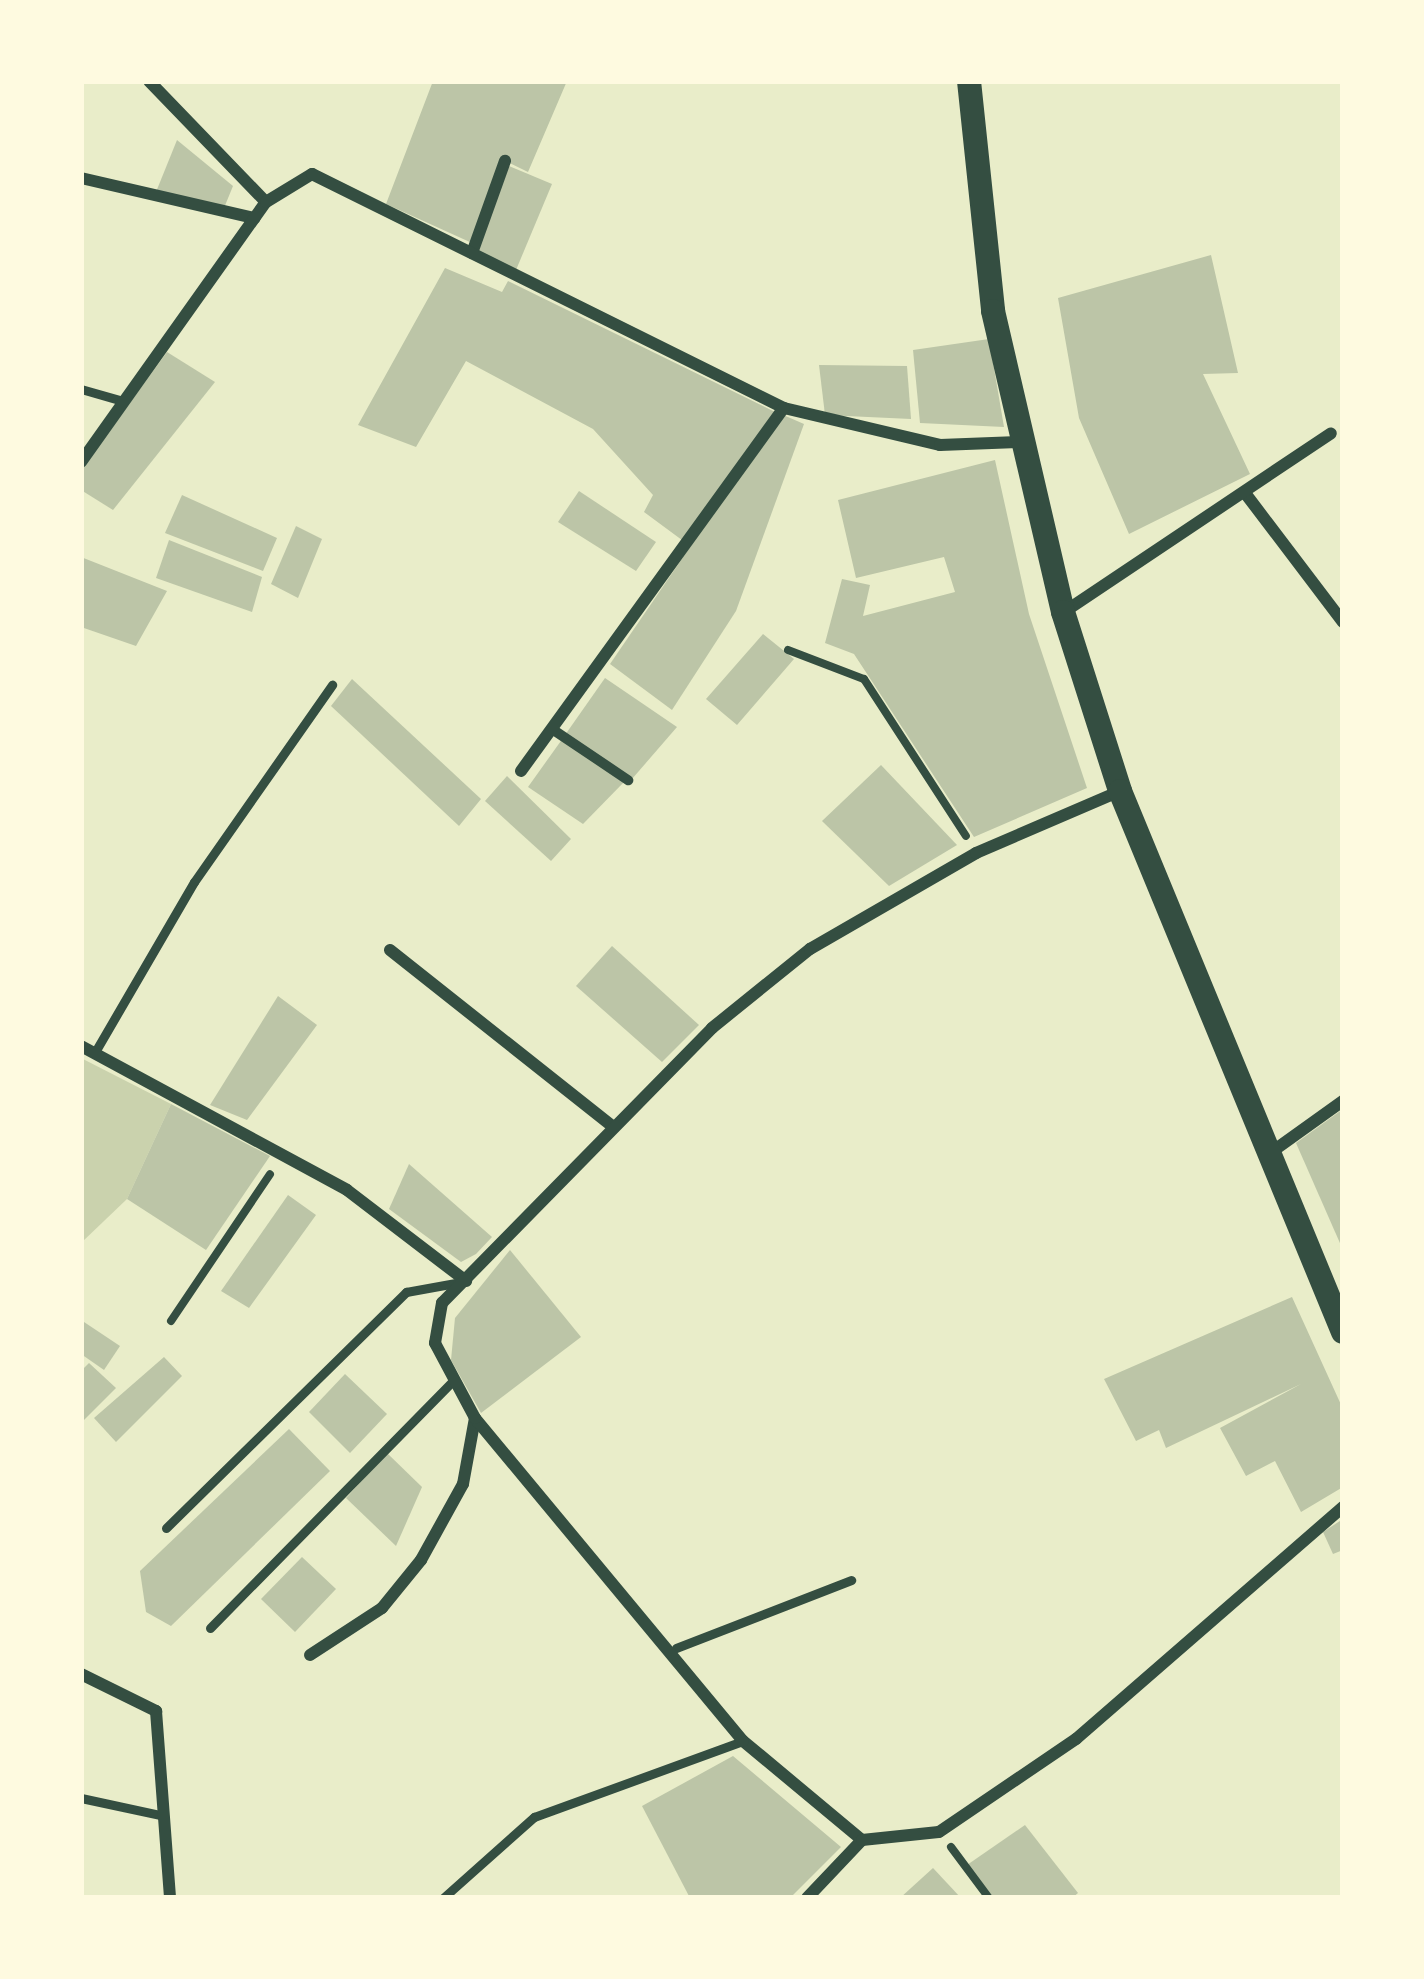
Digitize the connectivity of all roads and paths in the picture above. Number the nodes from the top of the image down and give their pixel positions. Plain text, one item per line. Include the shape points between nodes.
1 (149, 81) edge
2 (969, 81) edge
3 (505, 161) dead end
4 (81, 178) edge
5 (266, 202) junction
6 (254, 218) junction
7 (472, 253) junction
8 (81, 389) edge
9 (123, 400) junction
10 (784, 408) junction
11 (1331, 433) dead end
12 (1019, 442) junction
13 (81, 462) edge
14 (1245, 493) junction
15 (1063, 612) junction
16 (1343, 622) edge
17 (788, 650) dead end
18 (332, 685) dead end
19 (552, 729) junction
20 (521, 772) dead end
21 (628, 780) dead end
22 (1120, 791) junction
23 (976, 853) junction
24 (390, 950) dead end
25 (81, 1046) edge
26 (95, 1052) junction
27 (1343, 1101) edge
28 (612, 1126) junction
29 (284, 1153) junction
30 (1268, 1154) junction
31 (466, 1281) junction
32 (171, 1321) dead end
33 (1343, 1332) edge
34 (451, 1383) junction
35 (475, 1418) junction
36 (1343, 1507) edge
37 (166, 1528) dead end
38 (851, 1580) dead end
39 (210, 1628) dead end
40 (676, 1648) junction
41 (310, 1655) dead end
42 (81, 1674) edge
43 (743, 1741) junction
44 (81, 1798) edge
45 (164, 1816) junction
46 (939, 1832) junction
47 (862, 1840) junction
48 (170, 1898) edge
49 (443, 1898) edge
50 (807, 1898) edge
51 (989, 1898) edge

1 - 5 street
2 - 12 main road via 974,174
3 - 7 street
4 - 6 street
5 - 6 street
5 - 7 street via 312,174
6 - 9 street
7 - 10 street
8 - 9 lane
9 - 13 street
10 - 12 street via 940,445
10 - 19 street
11 - 14 street
12 - 15 main road
14 - 15 street
14 - 16 street
15 - 22 main road
17 - 23 path via 864,679
18 - 26 lane via 194,882
19 - 20 street
19 - 21 street
22 - 23 street
22 - 30 main road
23 - 28 street via 810,949
24 - 28 street
25 - 26 street
26 - 29 street
27 - 30 street
28 - 31 street
29 - 31 street
29 - 32 path
30 - 33 main road
31 - 34 street via 442,1304 435,1343
31 - 37 lane via 406,1292
34 - 35 street
34 - 39 lane
35 - 40 street
35 - 41 street via 463,1484 422,1560 382,1608
36 - 46 street via 1076,1739
38 - 40 lane
40 - 43 street
42 - 45 street via 156,1711
43 - 47 street
43 - 49 lane via 534,1817
44 - 45 lane
45 - 48 street
46 - 47 street
46 - 51 path
47 - 50 street

